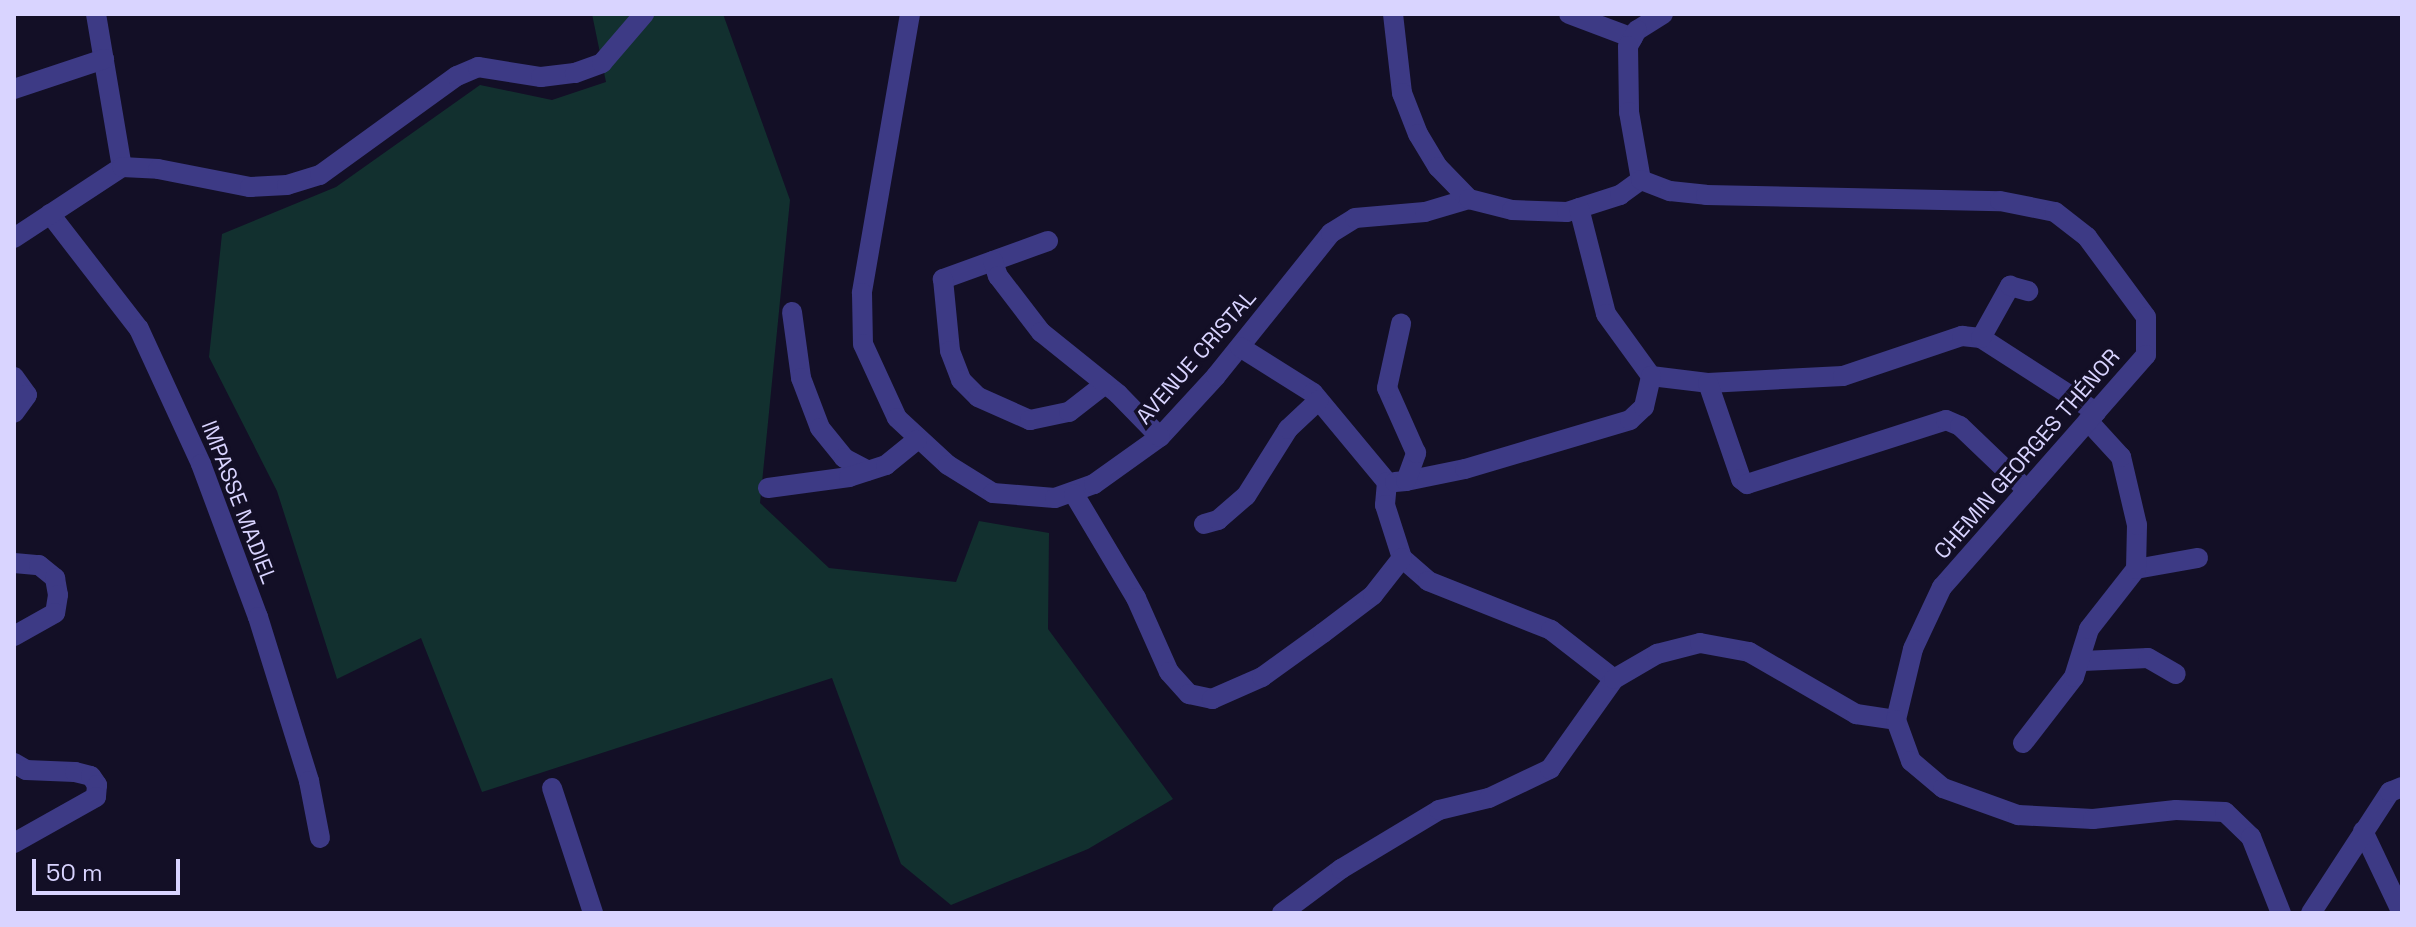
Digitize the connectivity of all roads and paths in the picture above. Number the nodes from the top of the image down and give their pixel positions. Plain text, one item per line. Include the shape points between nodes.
1 (96, 14) edge
2 (644, 14) edge
3 (910, 14) edge
4 (1393, 14) edge
5 (1569, 14) edge
6 (1663, 14) edge
7 (1633, 38) junction
8 (104, 59) junction
9 (14, 89) edge
10 (122, 167) junction
11 (1641, 180) junction
12 (1469, 199) junction
13 (1579, 208) junction
14 (50, 214) junction
15 (14, 238) edge
16 (1048, 241) dead end
17 (993, 261) junction
18 (2028, 291) dead end
19 (792, 312) dead end
20 (1401, 324) dead end
21 (1981, 338) junction
22 (1240, 347) junction
23 (1651, 376) junction
24 (14, 377) edge
25 (1708, 383) junction
26 (1105, 384) junction
27 (1319, 400) junction
28 (14, 413) edge
29 (2092, 417) junction
30 (1160, 437) junction
31 (917, 440) junction
32 (868, 471) junction
33 (1397, 482) junction
34 (768, 488) dead end
35 (2027, 490) junction
36 (1074, 494) junction
37 (1204, 524) dead end
38 (1402, 558) junction
39 (2198, 558) dead end
40 (14, 563) edge
41 (2136, 569) junction
42 (14, 636) edge
43 (2083, 661) junction
44 (2176, 674) dead end
45 (1614, 679) junction
46 (1896, 720) junction
47 (2023, 743) dead end
48 (14, 763) edge
49 (2402, 787) edge
50 (552, 788) dead end
51 (2363, 831) junction
52 (320, 838) dead end
53 (14, 843) edge
54 (593, 913) edge
55 (1282, 913) edge
56 (2281, 913) edge
57 (2311, 913) edge
58 (2402, 913) edge

1 - 8 street
2 - 10 street via 602,63 541,77 478,67 457,76 320,175 287,185 250,187
3 - 31 street via 862,293 863,331 873,374 897,418
4 - 12 street via 1402,93 1418,134 1438,167
5 - 7 street
6 - 7 street
7 - 11 street via 1629,112
8 - 9 street
8 - 10 street
10 - 14 street
11 - 13 street via 1620,195
11 - 29 street, CHEMIN GEORGES THÉNOR via 1670,191 1706,195 2000,201 2055,212 2087,237 2146,317 2146,355
12 - 13 street via 1512,210
12 - 22 street, AVENUE CRISTAL via 1425,212 1355,218 1331,233
13 - 23 street via 1606,314
14 - 15 street
14 - 52 street, IMPASSE MADIEL via 139,329 201,464 258,617 309,781
16 - 17 street
17 - 26 street via 998,276 1041,332
17 - 26 street via 943,279 950,351 961,380 978,397 1030,420 1069,412
18 - 21 street via 2010,286
19 - 32 street via 801,378 820,428 844,458
20 - 33 street via 1387,388 1415,443
21 - 25 street via 1949,339 1863,373
21 - 29 street
22 - 27 street
22 - 30 street, AVENUE CRISTAL
23 - 25 street
23 - 33 street via 1644,407 1630,420 1465,469
24 - 28 street via 27,395
25 - 35 street via 1747,484 1946,420 1960,426
26 - 30 street
27 - 33 street
27 - 37 street via 1288,429 1246,496 1218,520
29 - 35 street, CHEMIN GEORGES THÉNOR
29 - 41 street via 2121,457 2137,525
30 - 36 street, AVENUE CRISTAL
31 - 32 street via 886,465
31 - 36 street via 993,493
32 - 34 street via 808,487
33 - 38 street via 1385,505
35 - 46 street, CHEMIN GEORGES THÉNOR via 1942,587 1925,616
36 - 38 street via 1136,598 1169,672 1189,694 1212,699 1262,677 1323,633 1373,595
38 - 45 street via 1428,581 1551,630
39 - 41 street
40 - 42 street via 39,565 55,578 58,595 55,613
41 - 43 street via 2089,629
43 - 44 street via 2148,658
43 - 47 street
45 - 46 street via 1657,654 1700,643 1749,652 1856,714
45 - 55 street via 1550,769 1489,798 1439,810 1341,869
46 - 56 street via 1911,761 1943,788 2018,815 2093,819 2176,810 2225,812 2251,837
48 - 53 street via 26,770 83,774 97,785 96,797
49 - 51 street via 2390,792
50 - 54 street
51 - 57 street
51 - 58 street

